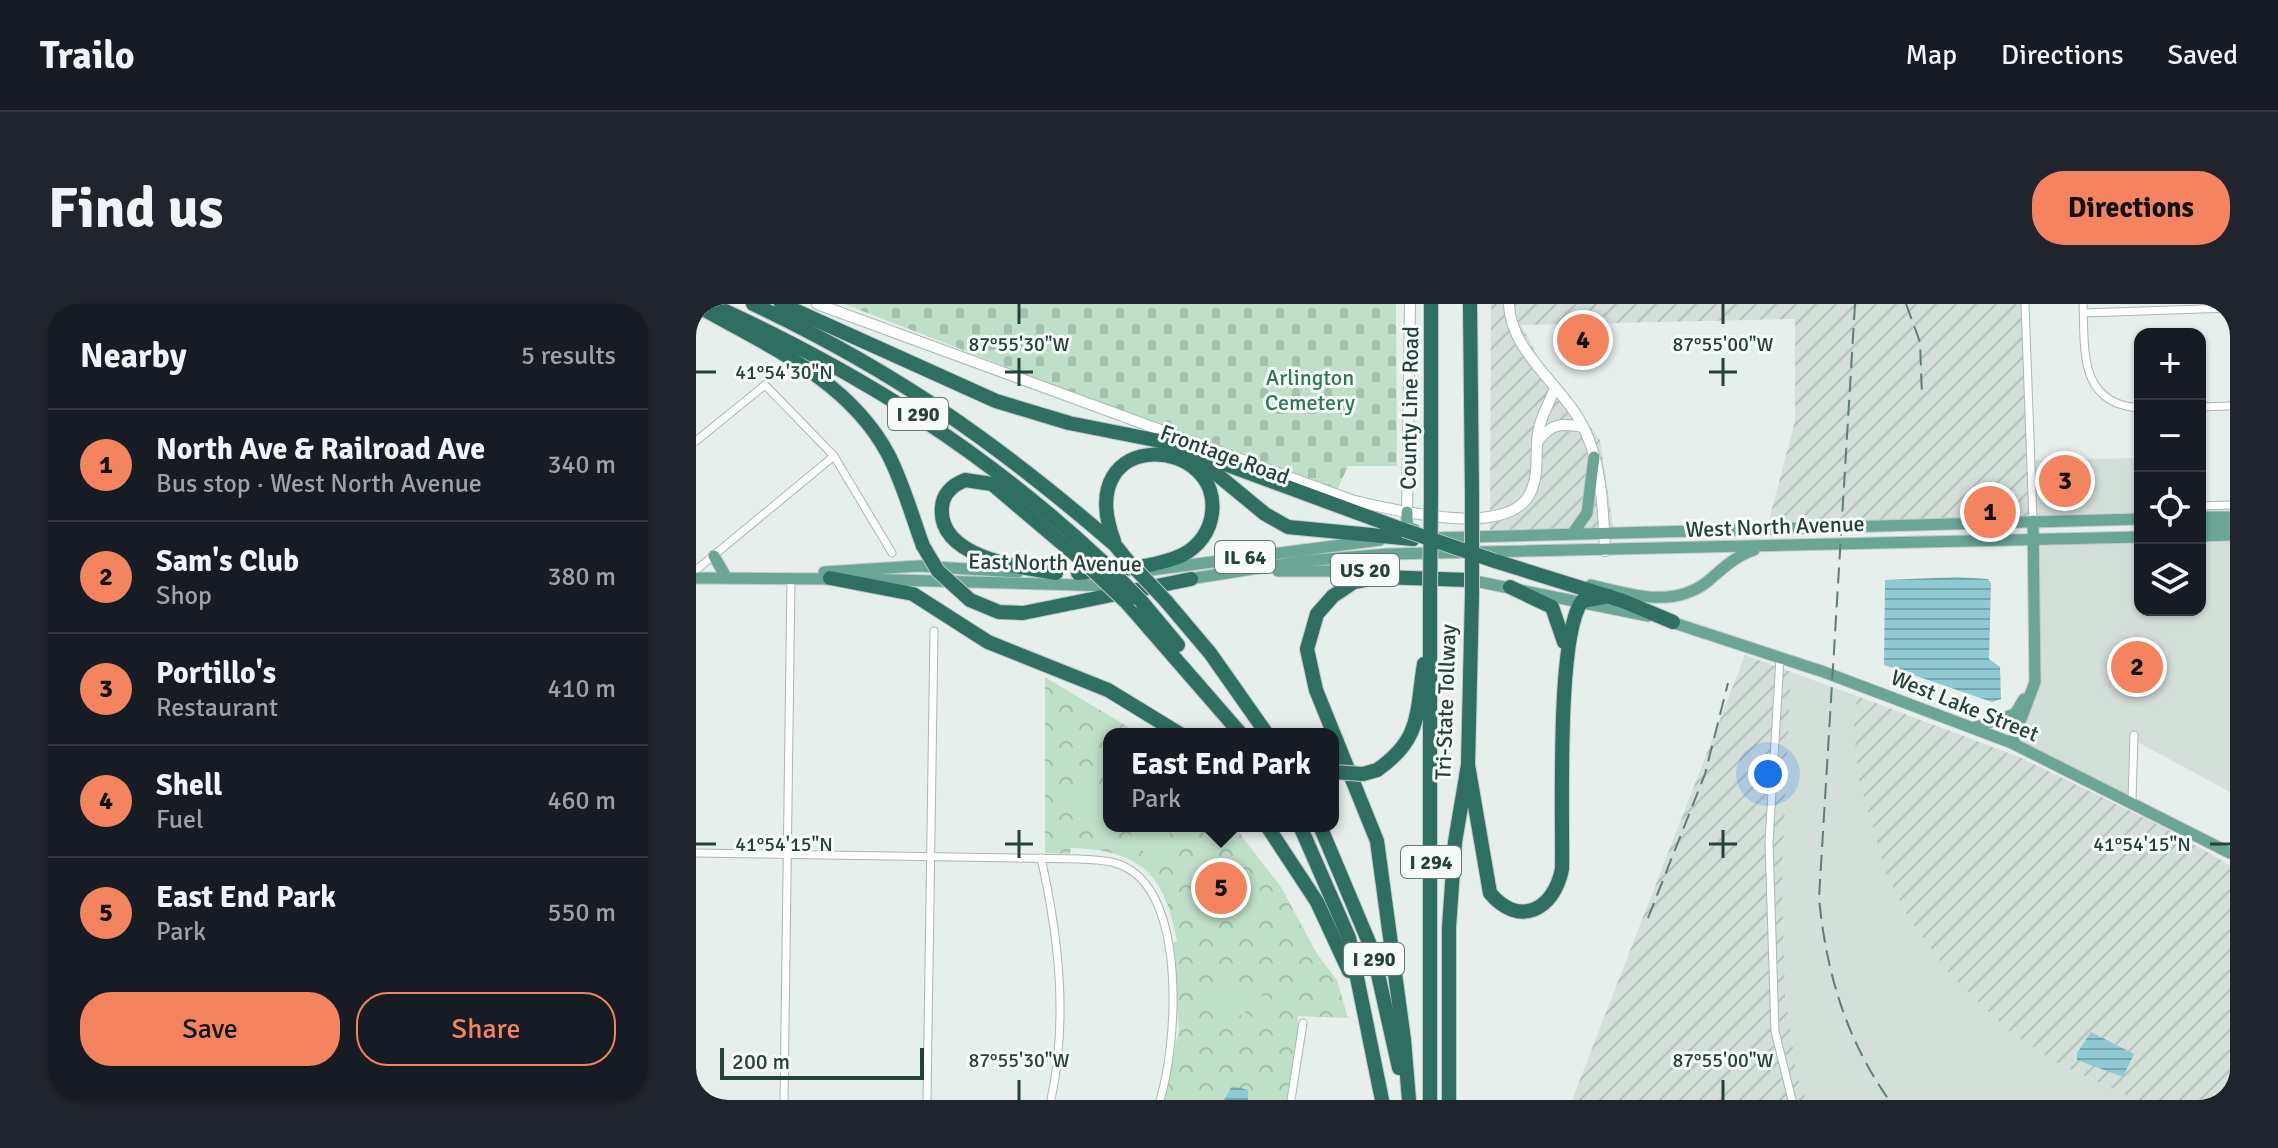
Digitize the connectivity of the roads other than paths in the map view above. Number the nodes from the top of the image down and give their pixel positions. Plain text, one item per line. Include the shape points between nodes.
1 (710, 304) edge
2 (753, 304) edge
3 (781, 304) edge
4 (817, 304) edge
5 (1410, 304) edge
6 (1431, 304) edge
7 (1470, 304) edge
8 (1509, 304) edge
9 (2025, 304) edge
10 (696, 305) edge
11 (2084, 308) edge
12 (2230, 308) edge
13 (1555, 388) junction
14 (2134, 406) edge
15 (2230, 406) edge
16 (2206, 407) edge
17 (1583, 427) junction
18 (696, 441) edge
19 (1538, 441) junction
20 (1165, 442) junction
21 (834, 456) junction
22 (1594, 457) junction
23 (2230, 505) edge
24 (2206, 506) edge
25 (1407, 512) junction
26 (2206, 517) edge
27 (2230, 517) edge
28 (2134, 519) edge
29 (2033, 521) junction
30 (2230, 524) edge
31 (2206, 526) edge
32 (1604, 532) junction
33 (1573, 533) junction
34 (2230, 535) edge
35 (2134, 536) edge
36 (2206, 536) edge
37 (1411, 538) junction
38 (2033, 539) junction
39 (1115, 545) junction
40 (1762, 547) junction
41 (1605, 551) junction
42 (892, 553) dead end
43 (714, 556) junction
44 (1494, 559) junction
45 (1081, 568) junction
46 (696, 570) edge
47 (1056, 573) junction
48 (791, 576) junction
49 (1213, 576) junction
50 (726, 577) junction
51 (696, 578) edge
52 (830, 578) junction
53 (1191, 579) junction
54 (1470, 587) junction
55 (1510, 587) junction
56 (1609, 596) junction
57 (1582, 601) junction
58 (1134, 603) junction
59 (1673, 622) junction
60 (1431, 624) junction
61 (934, 631) dead end
62 (1210, 653) junction
63 (1780, 658) junction
64 (1566, 666) junction
65 (2035, 682) junction
66 (1975, 727) junction
67 (1170, 728) edge
68 (1237, 728) edge
69 (1263, 728) edge
70 (1273, 728) edge
71 (1331, 728) edge
72 (2134, 735) dead end
73 (2012, 743) junction
74 (1339, 747) edge
75 (1468, 765) junction
76 (1339, 772) edge
77 (2132, 801) junction
78 (1271, 832) edge
79 (1303, 832) edge
80 (1323, 832) edge
81 (696, 853) edge
82 (2230, 853) edge
83 (786, 854) junction
84 (929, 856) junction
85 (1041, 858) junction
86 (1365, 1008) junction
87 (1303, 1023) dead end
88 (1780, 1050) junction
89 (1773, 1058) dead end
90 (784, 1100) edge
91 (927, 1100) edge
92 (1051, 1100) edge
93 (1160, 1100) edge
94 (1291, 1100) edge
95 (1382, 1100) edge
96 (1406, 1100) edge
97 (1430, 1100) edge
98 (1449, 1100) edge
99 (1792, 1100) edge

1 - 58 highway, I 290, bridge via 801,346 908,407 996,468 1102,561
2 - 39 highway, I 290 via 850,351 941,407 1022,465
3 - 20 highway, US 20 via 996,401 1069,423
4 - 25 street, Frontage Road via 1354,501
5 - 25 street, County Line Road
6 - 60 highway, Tri-State Tollway / I 294, bridge
7 - 54 highway, Tri-State Tollway / I 294, bridge
8 - 13 street via 1516,332
9 - 29 street
10 - 53 highway, US 20, bridge via 798,362 854,408 889,456 938,571 970,600 999,612 1023,613
11 - 12 street
11 - 14 street via 2086,364 2092,381 2109,399
13 - 17 street
13 - 19 street, Frontage Road
15 - 16 street
17 - 19 street via 1560,423
17 - 22 street
18 - 21 street via 765,385
19 - 25 street, Frontage Road via 1531,493 1519,507 1497,517
20 - 37 highway, US 20
20 - 37 highway via 1208,465 1288,527
21 - 42 street
21 - 43 street
22 - 32 street
22 - 33 main road via 1587,513
23 - 24 street
25 - 37 main road
26 - 27 main road
28 - 29 main road, West North Avenue / IL 64
29 - 32 main road, West North Avenue / IL 64
29 - 38 main road
30 - 31 main road
32 - 33 main road, West North Avenue / IL 64
32 - 41 street
33 - 37 main road, West North Avenue / IL 64
34 - 36 main road
35 - 38 main road, West North Avenue / IL 64
37 - 41 main road, West North Avenue / IL 64
37 - 44 highway, US 20, bridge
37 - 45 main road, East North Avenue / IL 64 via 1162,569
37 - 49 main road, East North Avenue / IL 64
38 - 40 main road, West North Avenue / IL 64
38 - 65 main road
39 - 45 highway via 1104,498 1119,469 1138,457 1159,453 1183,460 1201,476 1211,496 1212,515 1194,547 1165,562
39 - 62 highway, I 290, bridge
40 - 41 main road, West North Avenue / IL 64
40 - 44 main road via 1734,560 1696,590 1674,598 1621,592
43 - 46 street
43 - 50 main road
44 - 56 highway, US 20
45 - 47 main road, East North Avenue / IL 64
45 - 47 highway via 992,484 965,480 947,493 943,522 963,545 999,563
45 - 58 highway, bridge
47 - 48 main road, East North Avenue / IL 64 via 919,566
48 - 50 main road, East North Avenue / IL 64
48 - 52 main road, East North Avenue / IL 64
48 - 83 street
49 - 53 main road, East North Avenue / US 20
49 - 54 main road, US 20 via 1363,570
50 - 51 main road, East North Avenue / IL 64
52 - 53 main road, East North Avenue / IL 64 via 1092,587
52 - 67 highway via 913,594 988,642 1108,690
54 - 55 main road, US 20
54 - 71 highway via 1381,577 1354,582 1333,596 1317,614 1307,649
54 - 75 highway, Tri-State Tollway / I 294
55 - 57 main road, US 20
55 - 64 highway via 1552,607 1561,626
56 - 57 highway
56 - 59 highway, US 20
57 - 59 main road, US 20
57 - 64 highway via 1573,616
58 - 68 highway
59 - 63 main road, West Lake Street / US 20
60 - 76 highway, bridge via 1415,728 1397,756 1377,770
60 - 97 highway, Tri-State Tollway / I 294
61 - 84 street
62 - 69 highway, I 290
62 - 70 highway
63 - 66 main road, West Lake Street / US 20
63 - 88 street via 1769,842 1774,1016
64 - 75 highway via 1562,869 1559,886 1544,906 1513,909 1490,893
65 - 66 main road via 2015,714
65 - 73 main road
66 - 73 main road, West Lake Street / US 20
72 - 77 street
73 - 77 main road, West Lake Street / US 20
74 - 96 highway via 1377,841 1404,1040
75 - 98 highway, Tri-State Tollway / I 294 via 1449,927
77 - 82 main road, West Lake Street / US 20
78 - 86 highway via 1317,902
79 - 86 highway, I 290 via 1349,938
80 - 96 highway, I 290 via 1373,952
81 - 83 street
83 - 84 street
83 - 90 street
84 - 85 street
84 - 91 street
85 - 92 street via 1054,915 1061,990
85 - 93 street via 1127,868 1145,884 1157,907 1175,1001 1172,1049
86 - 95 highway, I 290
87 - 94 street
88 - 89 street
88 - 99 street

